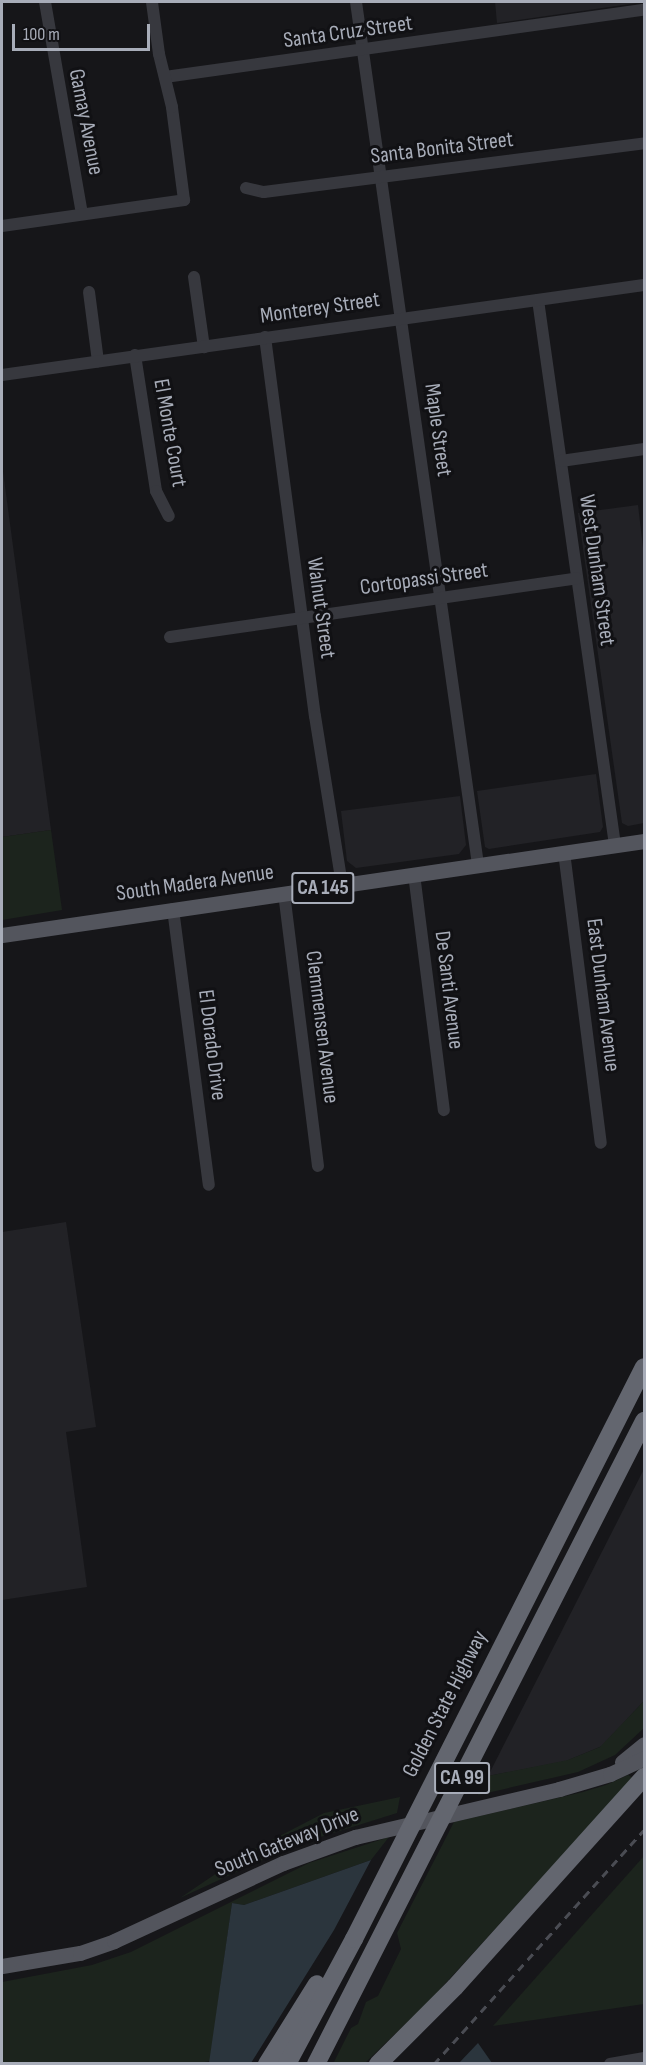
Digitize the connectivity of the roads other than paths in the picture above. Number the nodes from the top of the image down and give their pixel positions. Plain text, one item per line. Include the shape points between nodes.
1 (45, 2) edge
2 (152, 2) edge
3 (356, 2) edge
4 (645, 10) edge
5 (363, 51) junction
6 (165, 77) junction
7 (645, 143) edge
8 (381, 176) junction
9 (246, 188) dead end
10 (82, 214) junction
11 (2, 226) edge
12 (194, 277) dead end
13 (645, 285) edge
14 (89, 292) dead end
15 (538, 300) junction
16 (401, 317) junction
17 (265, 337) junction
18 (204, 347) junction
19 (135, 355) junction
20 (98, 361) junction
21 (2, 375) edge
22 (645, 449) edge
23 (561, 461) junction
24 (169, 516) dead end
25 (577, 578) junction
26 (439, 598) junction
27 (301, 618) junction
28 (170, 637) dead end
29 (645, 841) edge
30 (615, 845) junction
31 (564, 852) junction
32 (478, 865) junction
33 (414, 874) junction
34 (342, 885) junction
35 (284, 893) junction
36 (173, 909) junction
37 (2, 935) edge
38 (444, 1110) dead end
39 (602, 1143) dead end
40 (318, 1166) dead end
41 (209, 1185) dead end
42 (645, 1367) edge
43 (645, 1420) edge
44 (645, 1744) edge
45 (645, 1758) edge
46 (645, 1777) edge
47 (597, 1778) junction
48 (354, 1939) junction
49 (2, 1966) edge
50 (645, 2058) edge
51 (267, 2064) edge
52 (287, 2064) edge
53 (316, 2064) edge
54 (378, 2064) edge
55 (610, 2064) edge

1 - 10 street, Gamay Avenue
2 - 6 street
3 - 5 street, Maple Street
4 - 5 street, Santa Cruz Street
5 - 6 street, Santa Cruz Street
5 - 8 street, Maple Street
6 - 10 street via 184,200
7 - 8 street, Santa Bonita Street
8 - 9 street, Santa Bonita Street via 264,192
8 - 16 street, Maple Street
10 - 11 street
12 - 18 street
13 - 15 street, Monterey Street
14 - 20 street
15 - 16 street, Monterey Street
15 - 23 street, West Dunham Street
16 - 17 street, Monterey Street
16 - 26 street, Maple Street
17 - 18 street, Monterey Street
17 - 27 street, Walnut Street
18 - 19 street, Monterey Street
19 - 20 street, Monterey Street
19 - 24 street, El Monte Court via 156,491
20 - 21 street, Monterey Street
22 - 23 street
23 - 25 street, West Dunham Street
25 - 26 street, Cortopassi Street
25 - 30 street, West Dunham Street
26 - 27 street, Cortopassi Street
26 - 32 street, Maple Street
27 - 28 street, Cortopassi Street
27 - 34 street, Walnut Street
29 - 30 main road, South Madera Avenue / CA 145
30 - 31 main road, South Madera Avenue / CA 145
31 - 32 main road, South Madera Avenue / CA 145
31 - 39 street, East Dunham Avenue
32 - 33 main road, South Madera Avenue / CA 145
33 - 34 main road, South Madera Avenue / CA 145
33 - 38 street, De Santi Avenue
34 - 35 main road, South Madera Avenue / CA 145
35 - 36 main road, South Madera Avenue / CA 145
35 - 40 street, Clemmensen Avenue
36 - 37 main road, South Madera Avenue / CA 145
36 - 41 street, El Dorado Drive
42 - 48 highway, Golden State Highway / CA 99
43 - 53 highway, CA 99
44 - 47 main road, South Gateway Drive
45 - 47 main road, South Gateway Drive
46 - 54 highway via 455,1987
47 - 49 main road, South Gateway Drive via 382,1829 283,1863 114,1941 80,1953
48 - 51 highway via 330,1963
48 - 52 highway, Golden State Highway / CA 99
50 - 55 street

